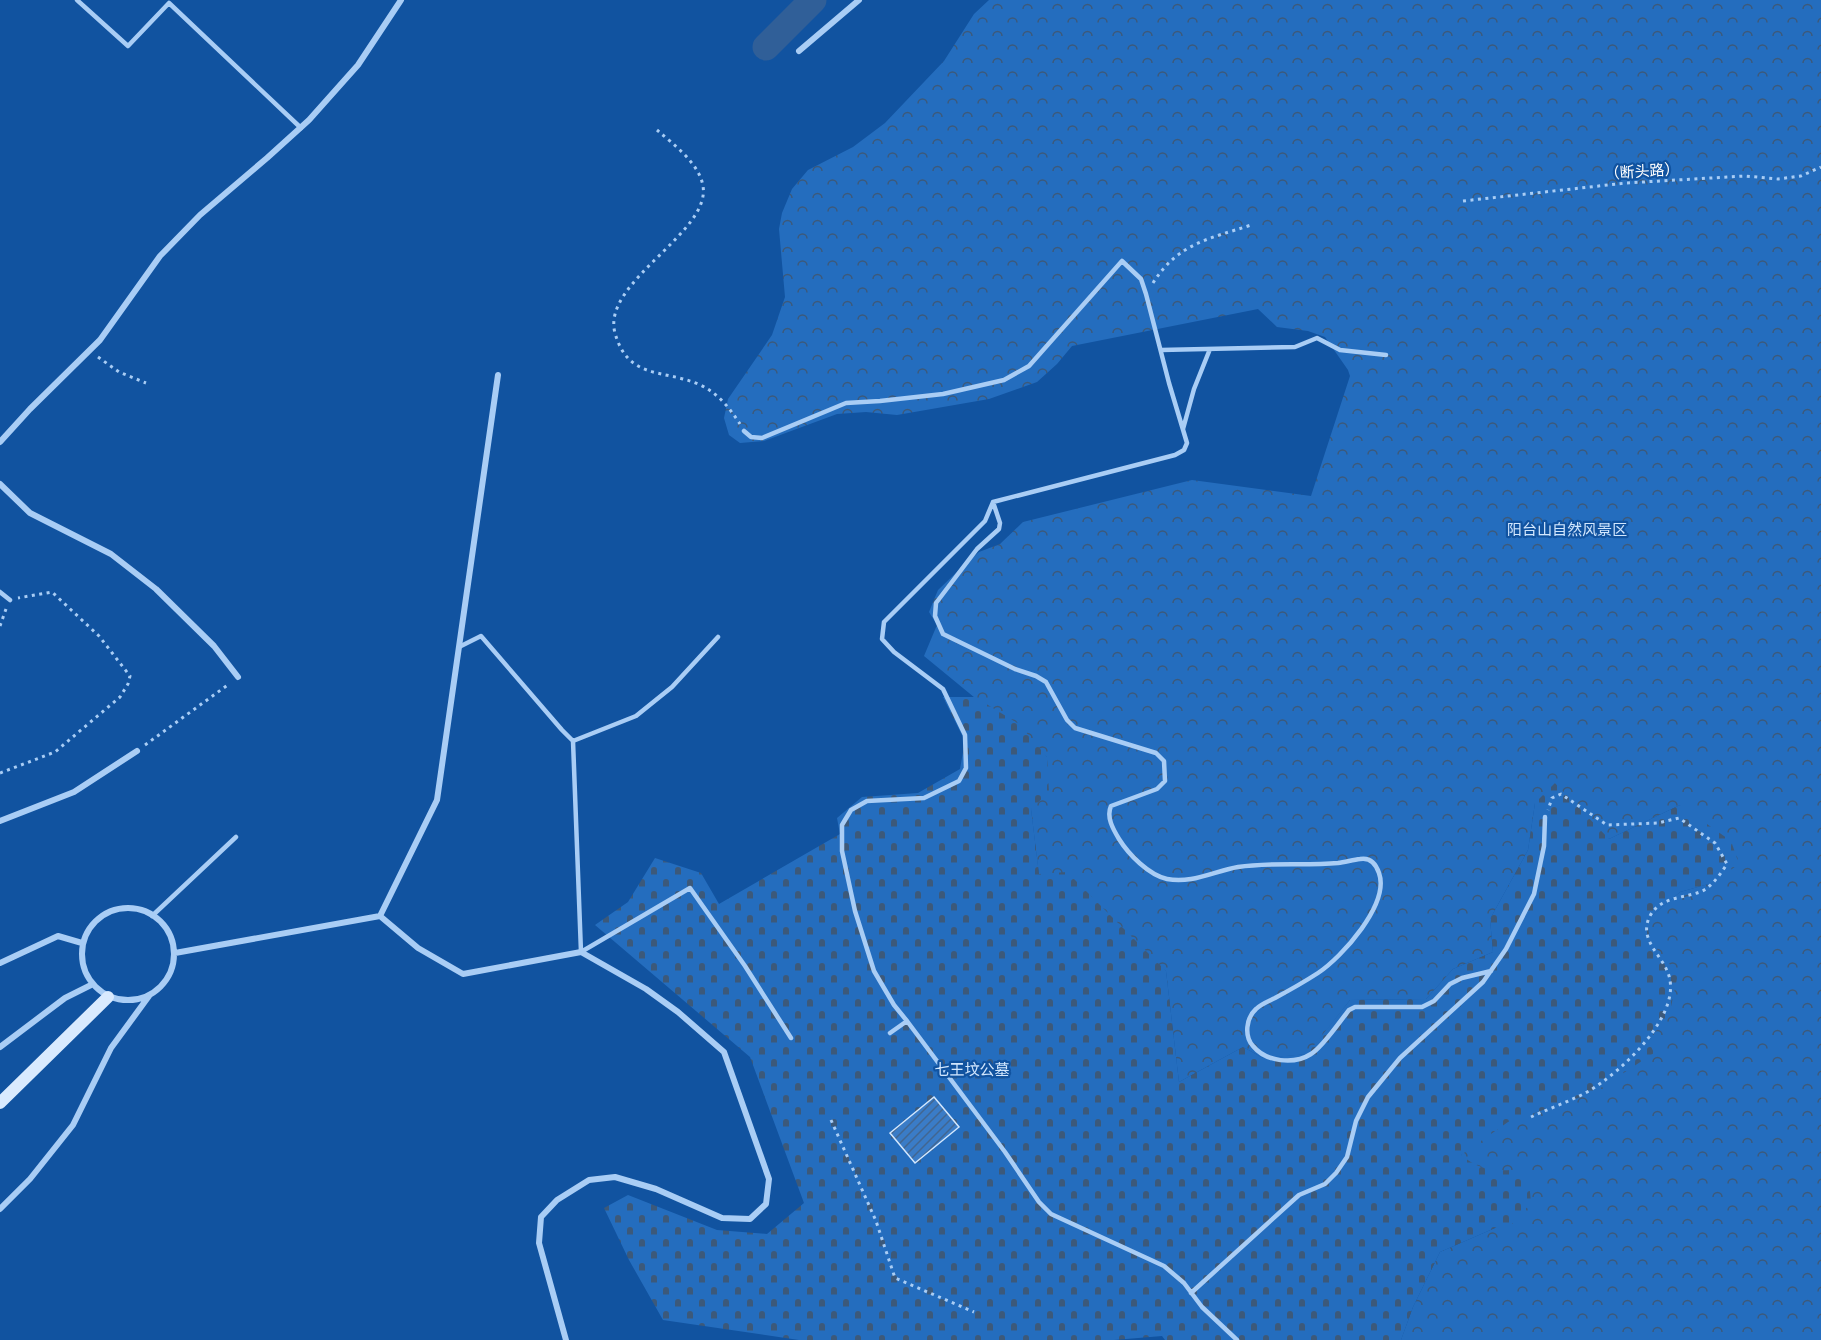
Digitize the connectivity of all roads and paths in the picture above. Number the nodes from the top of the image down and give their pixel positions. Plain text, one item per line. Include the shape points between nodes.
1 (77, 0) edge
2 (401, 0) edge
3 (859, 0) edge
4 (167, 2) edge
5 (799, 51) dead end
6 (301, 128) junction
7 (657, 130) dead end
8 (1821, 167) edge
9 (1463, 201) dead end
10 (1251, 225) dead end
11 (1146, 294) junction
12 (1210, 349) junction
13 (89, 350) junction
14 (1161, 350) junction
15 (1386, 355) dead end
16 (498, 375) dead end
17 (146, 382) dead end
18 (1183, 429) junction
19 (744, 431) joint
20 (0, 442) edge
21 (0, 484) edge
22 (993, 502) junction
23 (0, 592) edge
24 (10, 600) junction
25 (0, 626) edge
26 (718, 637) dead end
27 (459, 647) junction
28 (238, 677) joint
29 (573, 741) junction
30 (136, 751) joint
31 (0, 773) edge
32 (1545, 817) joint
33 (0, 821) edge
34 (236, 837) dead end
35 (152, 916) junction
36 (380, 916) junction
37 (82, 943) junction
38 (581, 952) junction
39 (175, 953) junction
40 (0, 963) edge
41 (1491, 970) junction
42 (91, 985) junction
43 (149, 996) junction
44 (108, 997) junction
45 (907, 1022) junction
46 (890, 1033) dead end
47 (791, 1038) dead end
48 (0, 1047) edge
49 (0, 1103) edge
50 (1531, 1117) dead end
51 (831, 1120) dead end
52 (0, 1209) edge
53 (1191, 1293) junction
54 (974, 1312) dead end
55 (566, 1340) edge
56 (1237, 1340) edge

1 - 4 lane via 128,46
2 - 6 street via 358,65
3 - 5 street
4 - 6 lane
6 - 13 street via 200,215 168,248
7 - 19 path via 679,149 699,175 704,188 701,202 694,217 629,289 616,310 614,330 627,359 646,371 698,383 731,408
8 - 9 path, （断头路） via 1801,176 1778,179 1626,183
10 - 11 path via 1178,253 1162,268
11 - 14 lane
11 - 19 lane via 1141,279 1122,261 1029,366 1004,380 943,394 846,403 762,438 751,437
12 - 14 lane
12 - 15 lane via 1296,346 1317,338 1341,350
12 - 18 lane
13 - 17 path via 119,372
13 - 20 street
14 - 18 lane
16 - 27 street
18 - 22 lane via 1187,443 1184,450 1174,455
21 - 28 street via 30,513 111,554 147,582 214,646
22 - 41 lane via 999,529 977,549 936,603 935,616 943,634 1046,682 1075,728 1156,753 1164,761 1165,781 1157,789 1111,806 1111,823 1127,851 1155,875 1187,880 1238,867 1340,863 1364,858 1375,864 1382,882 1367,922 1321,971 1256,1008 1249,1019 1248,1038 1252,1046 1278,1060 1300,1059 1313,1054 1354,1007 1422,1007 1450,984
22 - 45 lane via 985,521 884,622 882,639 943,689 965,735 966,768 959,781 924,798 867,801 851,810 842,825 842,851 855,911 874,971
23 - 24 lane
24 - 25 path
24 - 31 path via 52,592 99,636 130,676 120,697 55,752
26 - 29 lane via 672,687 636,716
27 - 29 lane via 481,636
27 - 36 street via 436,801
28 - 30 path
29 - 38 lane
30 - 33 street via 74,792
32 - 41 lane via 1544,846 1534,894
32 - 50 path via 1552,798 1561,794 1608,825 1679,818 1715,843 1727,864 1706,889 1681,895 1651,914 1646,928 1648,940 1666,968 1671,990 1667,1010 1645,1042 1604,1081
34 - 35 lane
35 - 37 street via 131,908 107,913 92,924
35 - 39 street via 162,922
36 - 38 street via 418,948 463,974
36 - 39 street
37 - 40 street via 58,936
37 - 42 street via 81,963
38 - 47 lane via 690,888
38 - 55 street via 646,989 724,1052 769,1179 766,1204 750,1219 722,1218 656,1189 615,1177 589,1180 557,1200 541,1217 539,1243
39 - 43 street via 168,977
41 - 53 lane via 1387,1072 1368,1097 1356,1121 1347,1157 1336,1173 1325,1184 1299,1195
42 - 44 street
42 - 48 street via 65,998
43 - 44 street via 130,1001
43 - 52 street via 111,1048 73,1125
44 - 49 street
45 - 46 lane
45 - 53 lane via 1051,1214 1164,1266
51 - 54 path via 876,1221 895,1278
53 - 56 lane

